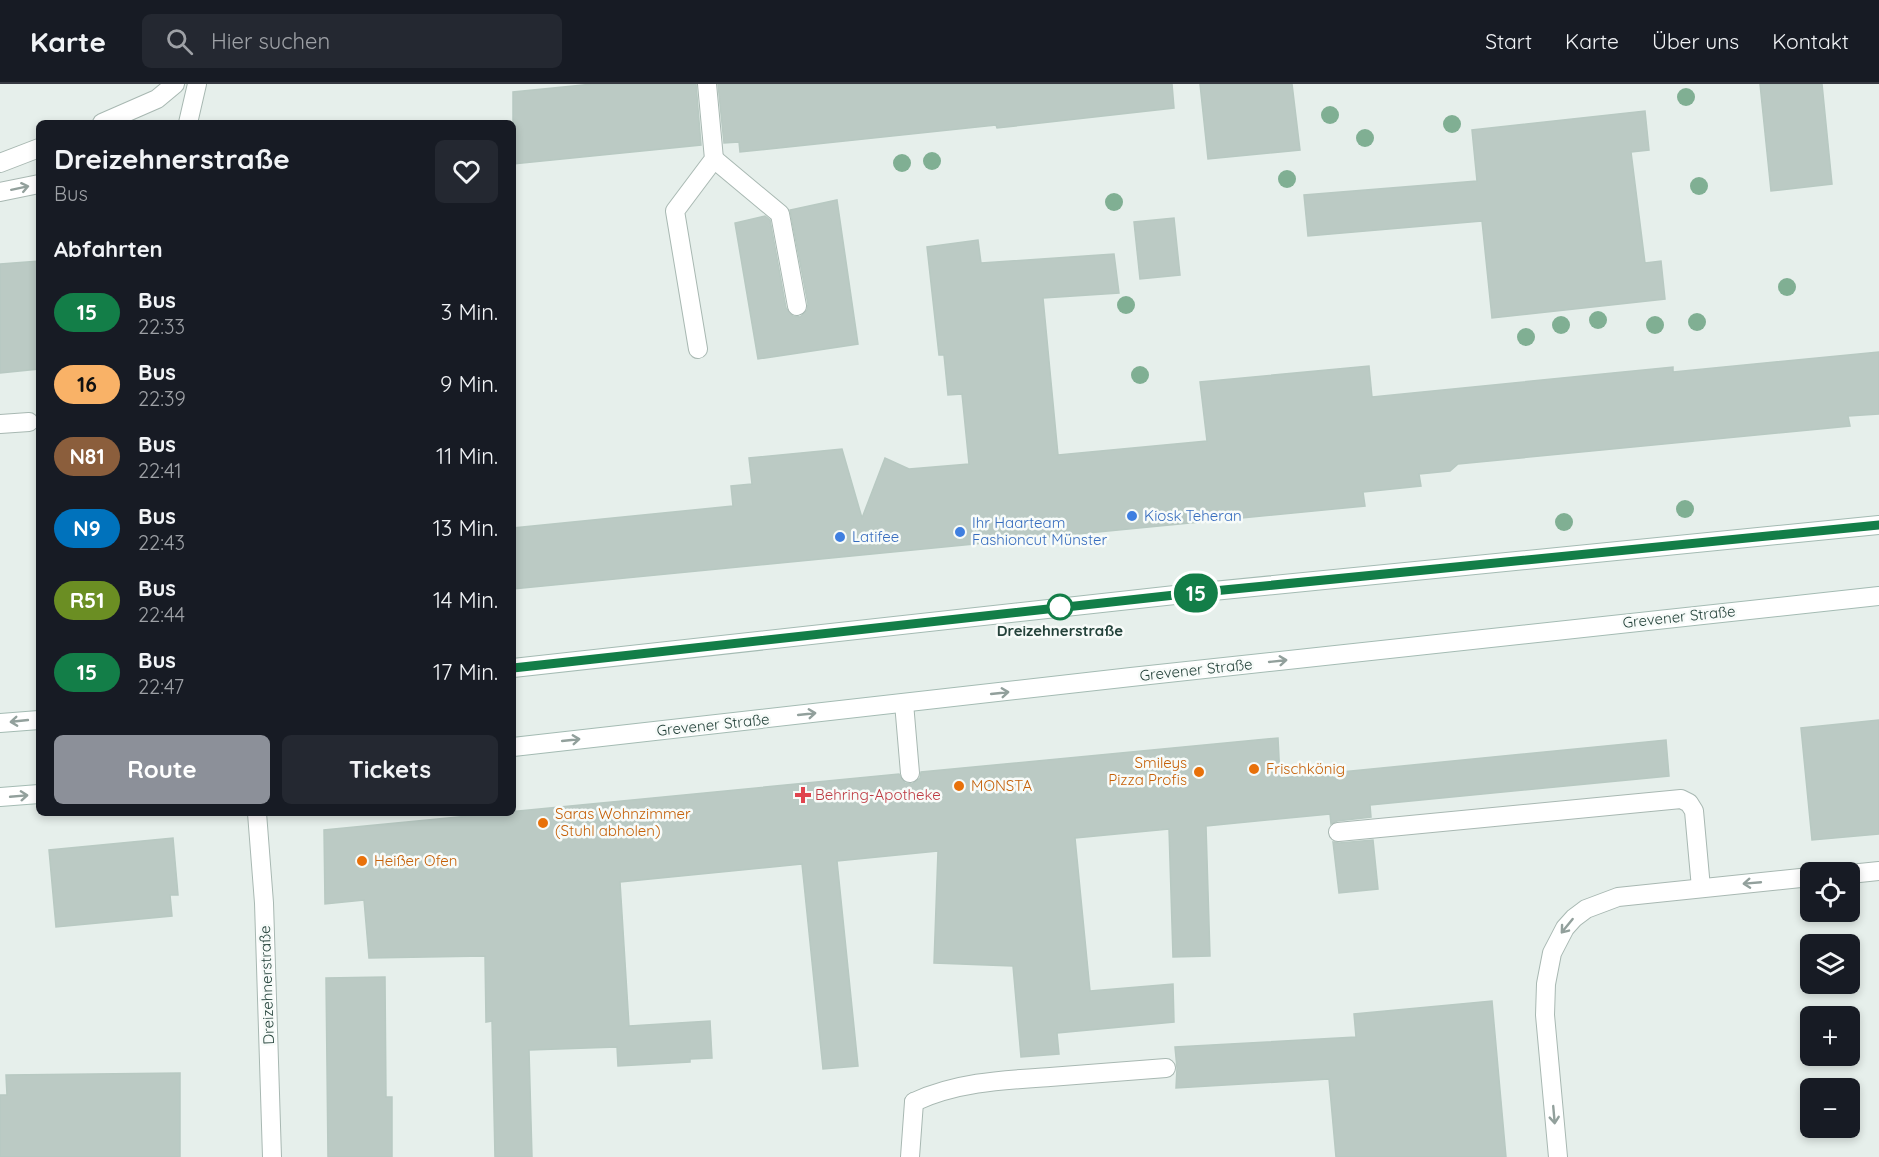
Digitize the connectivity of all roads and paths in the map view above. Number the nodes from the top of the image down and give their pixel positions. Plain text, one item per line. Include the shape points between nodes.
1 (175, 84) edge
2 (197, 84) edge
3 (707, 84) edge
4 (109, 120) edge
5 (189, 120) edge
6 (36, 149) edge
7 (714, 159) junction
8 (0, 163) edge
9 (36, 185) edge
10 (0, 192) edge
11 (797, 306) dead end
12 (698, 350) dead end
13 (29, 422) dead end
14 (0, 424) edge
15 (1879, 525) edge
16 (1879, 596) edge
17 (516, 668) edge
18 (904, 703) junction
19 (36, 720) edge
20 (0, 723) edge
21 (516, 747) edge
22 (910, 773) dead end
23 (36, 794) edge
24 (0, 797) edge
25 (257, 816) edge
26 (1338, 832) dead end
27 (1879, 871) edge
28 (1860, 873) edge
29 (1800, 878) edge
30 (1701, 888) junction
31 (1166, 1068) dead end
32 (272, 1157) edge
33 (910, 1157) edge
34 (1558, 1157) edge

1 - 4 main road via 157,99
2 - 5 main road
3 - 7 main road
6 - 8 main road
7 - 11 main road via 780,214
7 - 12 main road via 675,211
10 -> 9 main road
13 - 14 main road
15 - 17 main road via 1193,593
18 -> 16 main road, Grevener Straße
21 -> 18 main road, Grevener Straße
18 - 22 main road
19 -> 20 main road
24 -> 23 main road
25 - 32 main road, Dreizehnerstraße
26 - 30 main road via 1681,799 1694,811
27 - 28 main road
29 -> 30 main road
30 -> 34 main road via 1600,902 1574,918 1557,940 1547,968 1545,1015
31 - 33 main road via 996,1081 943,1090 914,1102

